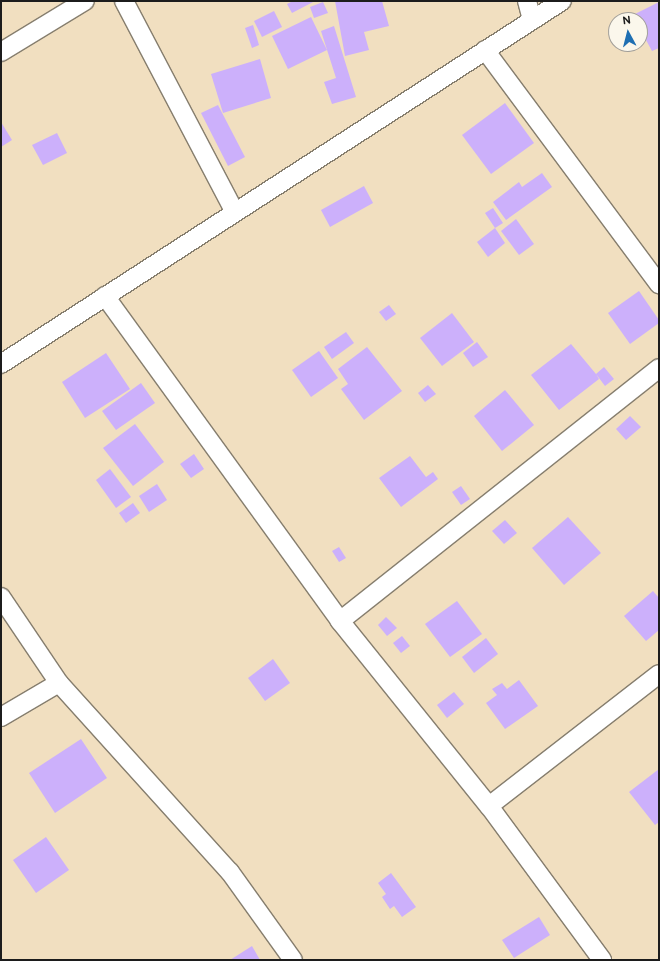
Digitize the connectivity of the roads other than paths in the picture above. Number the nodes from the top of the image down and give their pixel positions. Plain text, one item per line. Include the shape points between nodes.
1 (85, 1) edge
2 (124, 1) edge
3 (527, 1) edge
4 (562, 1) edge
5 (532, 20) junction
6 (485, 50) junction
7 (1, 52) edge
8 (235, 212) junction
9 (659, 284) edge
10 (105, 296) junction
11 (1, 364) edge
12 (659, 368) edge
13 (1, 597) edge
14 (340, 621) junction
15 (659, 674) edge
16 (59, 683) junction
17 (1, 718) edge
18 (489, 806) junction
19 (293, 960) edge
20 (602, 960) edge

1 - 7 street
2 - 8 street
3 - 5 street
4 - 5 street
5 - 6 street
6 - 8 street
6 - 9 street
8 - 10 street
10 - 11 street
10 - 14 street
12 - 14 street
13 - 16 street
14 - 18 street
15 - 18 street
16 - 17 street
16 - 19 street via 230,872
18 - 20 street

